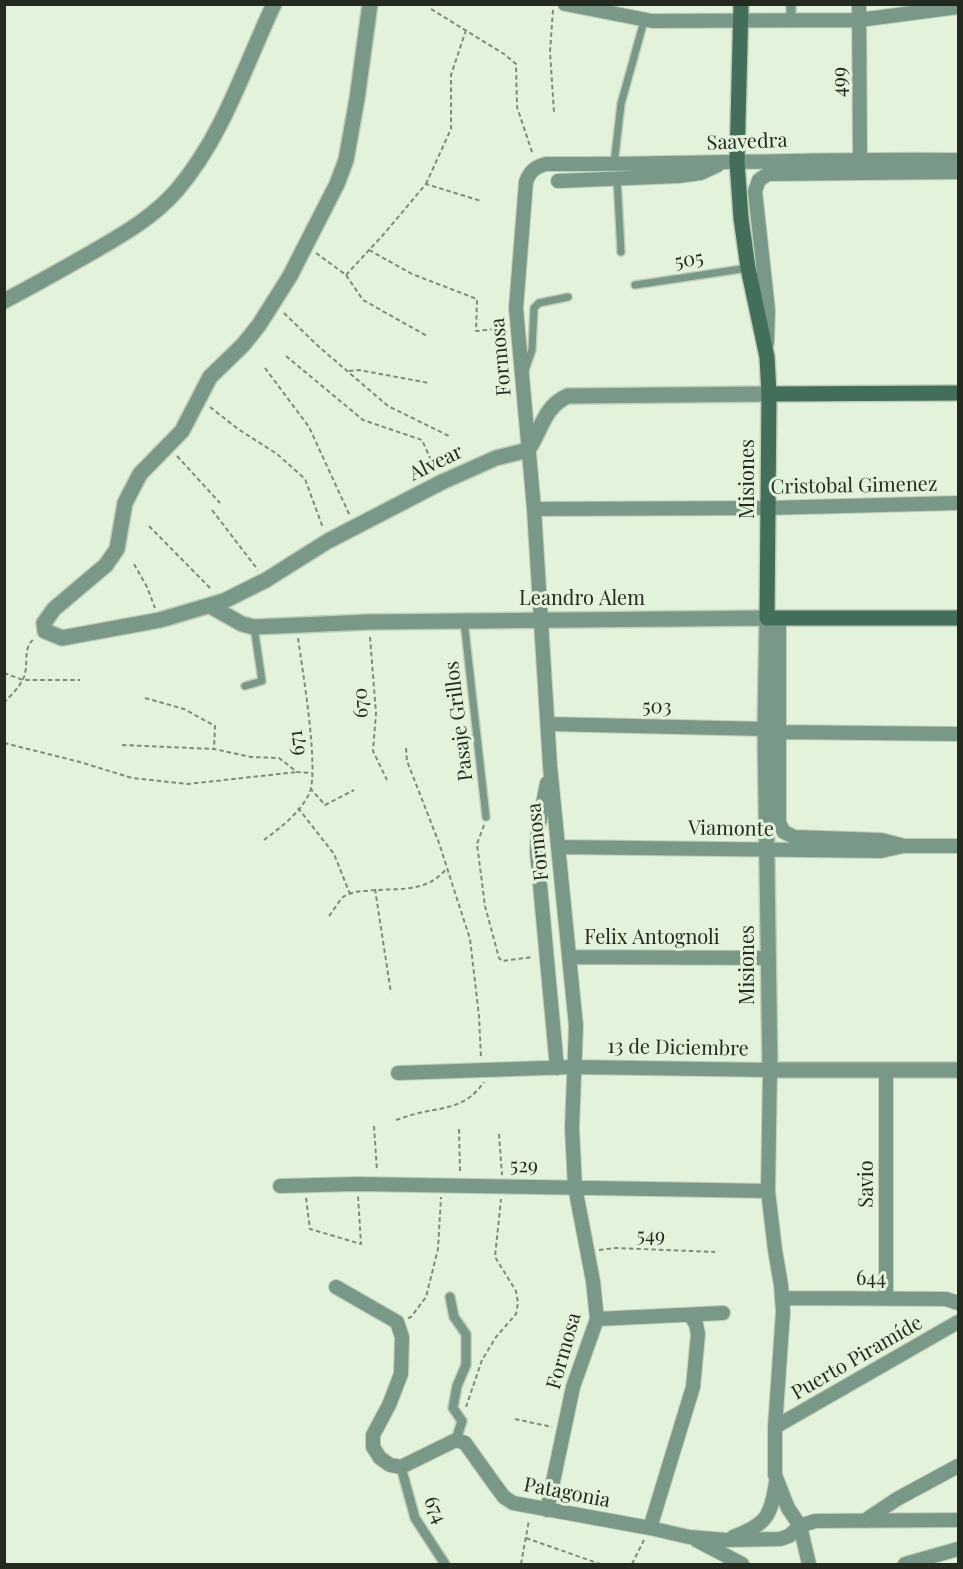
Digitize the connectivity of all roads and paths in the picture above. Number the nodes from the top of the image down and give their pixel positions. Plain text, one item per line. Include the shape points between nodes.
1 (274, 4) edge
2 (370, 4) edge
3 (554, 4) edge
4 (565, 4) edge
5 (791, 4) edge
6 (859, 4) edge
7 (958, 7) edge
8 (431, 9) dead end
9 (741, 12) edge
10 (791, 20) junction
11 (859, 20) junction
12 (644, 21) junction
13 (466, 30) junction
14 (554, 112) dead end
15 (860, 159) junction
16 (958, 160) edge
17 (729, 163) junction
18 (537, 166) junction
19 (615, 171) junction
20 (958, 172) edge
21 (759, 180) joint
22 (558, 181) dead end
23 (426, 184) junction
24 (481, 201) dead end
25 (306, 245) junction
26 (369, 250) junction
27 (621, 252) dead end
28 (748, 268) junction
29 (346, 275) junction
30 (635, 285) dead end
31 (568, 297) dead end
32 (4, 301) edge
33 (274, 303) junction
34 (518, 327) junction
35 (427, 336) dead end
36 (286, 356) dead end
37 (767, 357) junction
38 (265, 368) dead end
39 (348, 371) junction
40 (522, 378) junction
41 (429, 383) dead end
42 (958, 393) edge
43 (769, 394) junction
44 (198, 397) junction
45 (451, 437) dead end
46 (168, 446) junction
47 (528, 450) junction
48 (442, 482) junction
49 (220, 503) dead end
50 (958, 503) edge
51 (768, 508) junction
52 (534, 509) junction
53 (212, 510) dead end
54 (149, 526) dead end
55 (355, 527) junction
56 (328, 542) junction
57 (134, 564) dead end
58 (266, 580) junction
59 (217, 604) junction
60 (773, 618) junction
61 (958, 618) edge
62 (159, 620) junction
63 (542, 620) junction
64 (464, 621) junction
65 (369, 622) junction
66 (297, 624) junction
67 (254, 627) junction
68 (45, 631) junction
69 (4, 673) edge
70 (23, 680) junction
71 (80, 680) dead end
72 (246, 686) dead end
73 (145, 698) dead end
74 (4, 703) edge
75 (548, 724) junction
76 (773, 730) junction
77 (958, 734) edge
78 (4, 743) edge
79 (122, 745) dead end
80 (406, 748) dead end
81 (214, 749) junction
82 (550, 766) junction
83 (297, 772) junction
84 (313, 772) junction
85 (387, 780) dead end
86 (310, 788) junction
87 (354, 790) dead end
88 (298, 808) junction
89 (486, 817) joint
90 (784, 832) joint
91 (264, 840) dead end
92 (903, 846) junction
93 (958, 846) edge
94 (558, 847) junction
95 (768, 849) junction
96 (447, 867) junction
97 (375, 890) junction
98 (350, 894) junction
99 (329, 916) dead end
100 (547, 955) junction
101 (570, 957) junction
102 (769, 958) junction
103 (391, 993) dead end
104 (573, 1067) junction
105 (557, 1068) junction
106 (487, 1070) junction
107 (770, 1070) junction
108 (886, 1070) junction
109 (958, 1070) edge
110 (398, 1073) dead end
111 (396, 1120) dead end
112 (374, 1126) dead end
113 (459, 1130) dead end
114 (500, 1134) dead end
115 (357, 1184) junction
116 (378, 1185) junction
117 (442, 1185) junction
118 (460, 1185) junction
119 (502, 1185) junction
120 (280, 1186) dead end
121 (304, 1186) junction
122 (575, 1187) junction
123 (768, 1191) junction
124 (587, 1251) junction
125 (715, 1252) dead end
126 (336, 1287) dead end
127 (450, 1297) dead end
128 (782, 1298) junction
129 (886, 1298) junction
130 (958, 1303) edge
131 (723, 1313) dead end
132 (690, 1316) junction
133 (597, 1319) junction
134 (397, 1322) junction
135 (958, 1322) edge
136 (515, 1419) dead end
137 (462, 1421) junction
138 (775, 1427) junction
139 (564, 1429) junction
140 (456, 1440) junction
141 (958, 1466) edge
142 (401, 1467) junction
143 (776, 1482) junction
144 (531, 1508) junction
145 (547, 1510) junction
146 (958, 1520) edge
147 (864, 1521) junction
148 (800, 1526) junction
149 (650, 1528) junction
150 (692, 1537) junction
151 (526, 1538) junction
152 (726, 1540) junction
153 (958, 1549) edge
154 (445, 1564) edge
155 (521, 1564) edge
156 (600, 1564) edge
157 (632, 1564) edge
158 (741, 1564) edge
159 (809, 1564) edge
160 (905, 1564) edge

1 - 32 street via 231,104 211,142 176,191 125,233
2 - 25 street via 346,159
3 - 14 path via 550,52
4 - 12 street
5 - 10 street
6 - 11 street, 499
7 - 11 street
8 - 13 path
9 - 10 street
9 - 12 street
9 - 17 main road, Misiones
10 - 11 street
11 - 15 street, 499
12 - 19 lane via 621,104
13 - 18 path via 516,64 517,107
13 - 23 path via 451,75 451,129
15 - 16 street, Saavedra
15 - 17 street, Saavedra
17 - 19 street, Saavedra
17 - 28 main road, Misiones
18 - 19 street, Saavedra
18 - 34 street, Formosa via 526,182 516,308
19 - 22 street
19 - 27 lane
20 - 21 street, Saavedra via 768,174
21 - 37 street, Misiones via 755,191 768,310
23 - 24 path
23 - 26 path
25 - 29 path
25 - 33 street
26 - 29 path
26 - 34 path via 412,274 477,299 476,330
28 - 30 lane, 505
28 - 37 main road, Misiones
29 - 35 path via 363,300
31 - 40 lane via 539,303 534,308 532,350
33 - 39 path
33 - 44 street via 243,345 210,377
34 - 40 street, Formosa
36 - 48 path via 363,420 422,440
37 - 43 main road, Misiones
38 - 55 path via 309,427
39 - 41 path
39 - 45 path via 388,406
40 - 47 street, Formosa
42 - 43 main road
43 - 47 street via 568,396 551,407
43 - 51 main road, Misiones
44 - 46 street via 182,431
44 - 56 path via 305,479
46 - 49 path
46 - 68 street via 130,489 117,549 106,565 54,609 44,623
47 - 48 street, Alvear via 496,458
47 - 52 street, Formosa
48 - 55 street, Alvear
50 - 51 street, Cristobal Gimenez
51 - 52 street, Cristobal Gimenez
51 - 60 main road, Misiones
52 - 63 street, Formosa
53 - 58 path
54 - 59 path
55 - 56 street, Alvear
56 - 58 street, Alvear
57 - 62 path
58 - 59 street, Alvear
59 - 62 street, Alvear
59 - 67 street, Leandro Alem via 242,624
60 - 61 main road, Leandro Alem
60 - 63 street, Leandro Alem
60 - 76 street, Misiones
62 - 68 street, Alvear via 62,638
63 - 64 street, Leandro Alem
63 - 75 street, Formosa
64 - 65 street, Leandro Alem
64 - 89 lane, Pasaje Grillos
65 - 66 street, Leandro Alem
65 - 85 path, 670 via 376,713 373,751
66 - 67 street, Leandro Alem
66 - 84 path, 671
67 - 72 lane via 262,681
68 - 70 path via 30,641
69 - 70 path
70 - 71 path
70 - 74 path
73 - 81 path via 184,709 215,726
75 - 76 street, 503
75 - 82 street, Formosa
76 - 77 street, 503
76 - 90 street, Misiones via 779,823
76 - 95 street, Misiones
78 - 83 path via 132,778 188,784
79 - 81 path
80 - 96 path via 407,761
81 - 83 path via 279,759
82 - 94 street, Formosa
82 - 100 street via 537,852
83 - 84 path
84 - 86 path, 671
86 - 87 path via 325,805
86 - 88 path, 671
88 - 91 path, 671 via 290,821
88 - 98 path via 334,854
89 - 100 path via 477,844 485,906 499,958 502,961
90 - 92 street, Viamonte via 794,837 881,840
92 - 93 street, Viamonte
92 - 95 street, Viamonte via 882,851
94 - 95 street, Viamonte
94 - 101 street, Formosa
95 - 102 street, Misiones
96 - 97 path via 439,877 419,888
96 - 106 path via 470,939
97 - 98 path
97 - 103 path
98 - 99 path
100 - 105 street
101 - 102 street, Felix Antognoli
101 - 104 street, Formosa via 576,1026
102 - 107 street, Misiones
104 - 105 street, 13 de Diciembre
104 - 107 street, 13 de Diciembre
104 - 122 street, Formosa
105 - 106 street, 13 de Diciembre
106 - 110 street, 13 de Diciembre
106 - 111 path via 477,1092 459,1104
107 - 108 street, 13 de Diciembre
107 - 123 street, Misiones
108 - 109 street, 13 de Diciembre
108 - 129 street, Savio
112 - 116 path
113 - 118 path
114 - 119 path
115 - 116 street, 529
115 - 121 street, 529
115 - 121 path via 361,1244 310,1229
116 - 117 street, 529
117 - 118 street, 529
117 - 134 path via 438,1249 426,1297 411,1317
118 - 119 street, 529
119 - 122 street, 529
119 - 137 path via 495,1257 516,1291 518,1303 516,1314 482,1360
120 - 121 street, 529
122 - 123 street, 529
122 - 124 street, Formosa
123 - 128 street, Misiones
124 - 125 path, 549 via 616,1248
124 - 133 street, Formosa
126 - 134 street
127 - 137 street via 454,1317 466,1334 466,1365 453,1408
128 - 129 street, 644
128 - 138 street, Misiones
129 - 130 street, 644 via 946,1299
131 - 132 street
132 - 133 street
132 - 149 street via 698,1334 693,1387
133 - 139 street, Formosa via 573,1386
134 - 142 street via 402,1337 401,1374 373,1435 373,1447 380,1458
135 - 138 street, Puerto Piramíde
136 - 139 path
137 - 140 street
138 - 143 street, Misiones
139 - 145 street, Formosa
140 - 142 street
140 - 144 street, Patagonia via 465,1443 504,1497
141 - 147 street
142 - 154 street, 674 via 415,1518
143 - 148 street, Misiones
143 - 152 street via 772,1508 760,1523
144 - 145 street, Patagonia
144 - 151 path
145 - 149 street, Patagonia
146 - 147 street, Patagonia
147 - 148 street, Patagonia via 815,1521
148 - 152 street, Patagonia via 780,1539
148 - 159 street, Misiones
149 - 150 street, Patagonia
149 - 157 path
150 - 152 street, Patagonia
150 - 158 street
151 - 155 path
151 - 156 path
153 - 160 street

